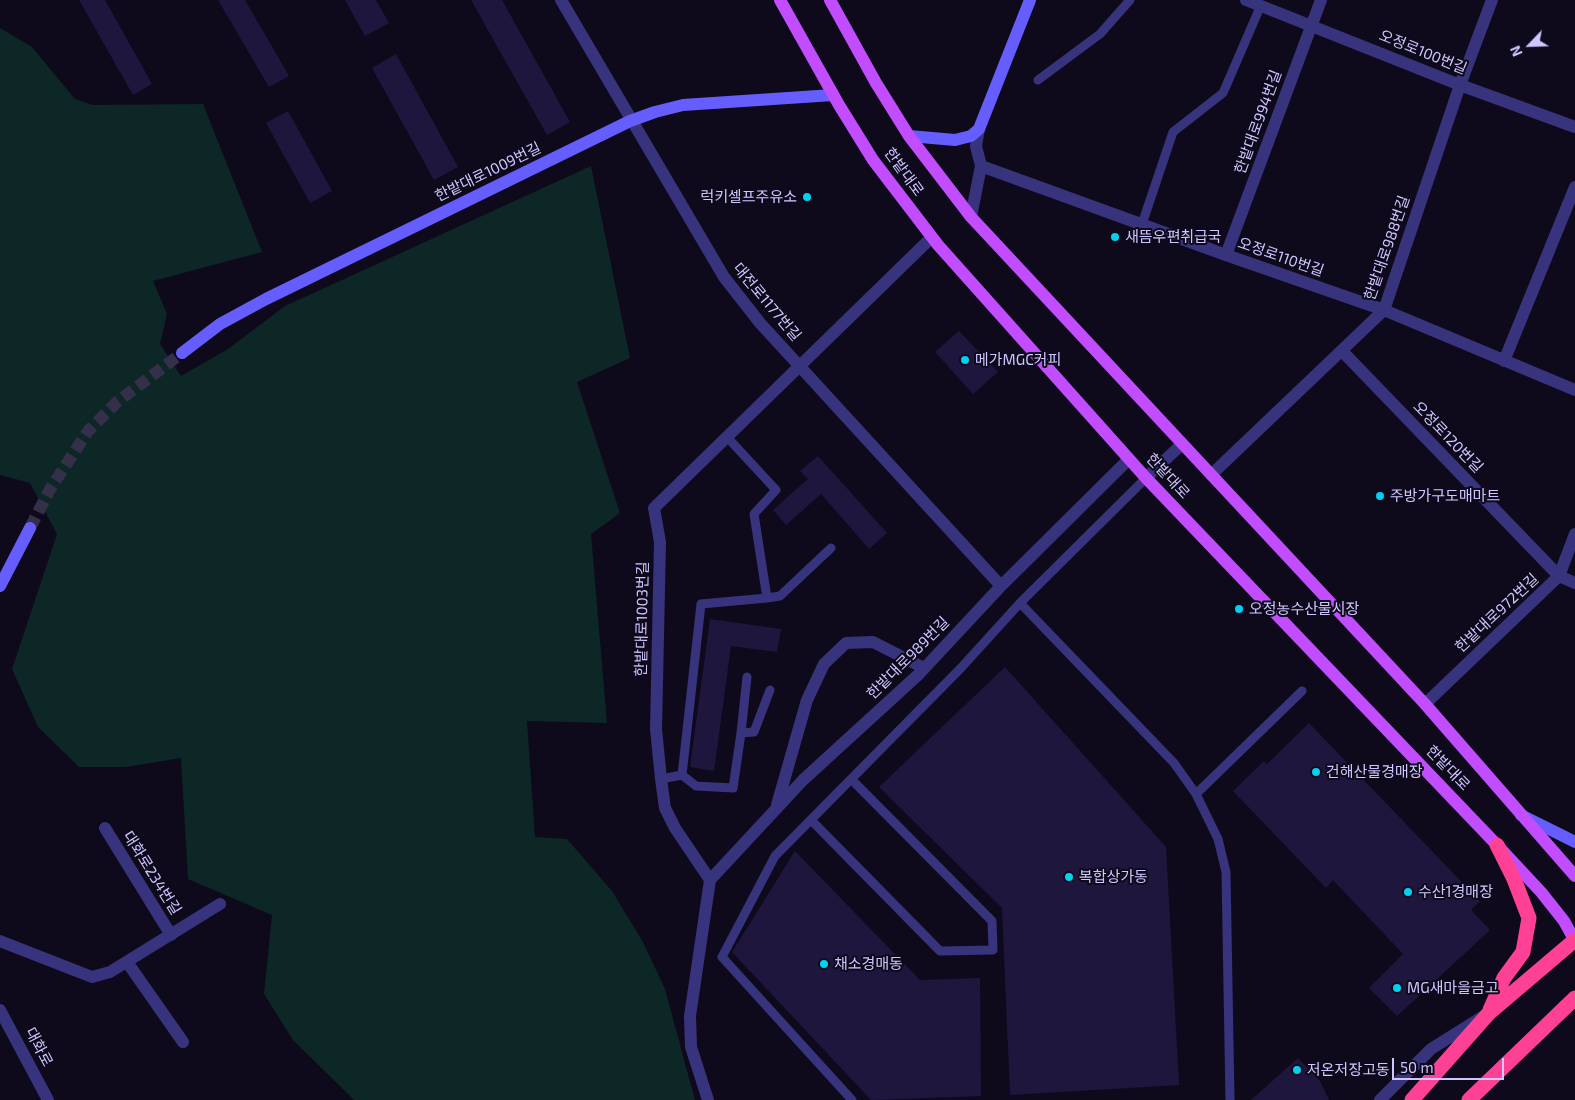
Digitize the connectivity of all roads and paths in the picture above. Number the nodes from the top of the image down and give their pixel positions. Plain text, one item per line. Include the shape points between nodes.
1 (561, 0) edge
2 (780, 0) edge
3 (830, 0) edge
4 (1030, 0) edge
5 (1130, 0) edge
6 (1246, 0) edge
7 (1321, 0) edge
8 (1492, 0) edge
9 (1261, 6) junction
10 (1311, 25) junction
11 (1038, 80) dead end
12 (1460, 85) junction
13 (833, 95) junction
14 (630, 121) junction
15 (1575, 127) edge
16 (979, 129) junction
17 (909, 136) junction
18 (981, 166) junction
19 (1575, 187) edge
20 (971, 217) junction
21 (1142, 224) junction
22 (931, 238) junction
23 (1226, 255) junction
24 (1384, 310) junction
25 (1342, 351) junction
26 (182, 352) tunnel mouth
27 (1504, 361) junction
28 (800, 366) junction
29 (1575, 390) edge
30 (727, 437) junction
31 (1182, 444) junction
32 (1129, 459) junction
33 (1211, 475) junction
34 (1146, 478) junction
35 (30, 528) tunnel mouth
36 (1575, 534) edge
37 (831, 548) dead end
38 (1560, 576) junction
39 (1575, 583) edge
40 (0, 586) edge
41 (1001, 586) junction
42 (767, 598) junction
43 (1020, 603) junction
44 (924, 668) junction
45 (747, 677) dead end
46 (770, 690) dead end
47 (1302, 691) dead end
48 (1425, 704) junction
49 (741, 733) junction
50 (682, 775) junction
51 (851, 779) junction
52 (661, 780) junction
53 (1196, 794) junction
54 (777, 807) junction
55 (1521, 815) junction
56 (810, 820) junction
57 (105, 828) dead end
58 (1575, 842) edge
59 (1497, 845) junction
60 (1575, 876) edge
61 (710, 880) junction
62 (220, 904) dead end
63 (171, 935) junction
64 (1575, 940) edge
65 (0, 941) edge
66 (127, 962) junction
67 (1575, 998) edge
68 (0, 1010) edge
69 (1489, 1013) junction
70 (182, 1042) dead end
71 (48, 1100) edge
72 (708, 1100) edge
73 (852, 1100) edge
74 (1230, 1100) edge
75 (1380, 1100) edge
76 (1412, 1100) edge
77 (1469, 1100) edge

1 - 14 street, 대전로1177번길
2 - 13 main road, 한밭대로
3 - 17 main road, 한밭대로
4 - 16 street
5 - 11 lane via 1100,34
6 - 9 street, 오정로100번길
7 - 10 street, 한밭대로994번길
8 - 12 street, 한밭대로988번길
9 - 10 street, 오정로100번길
9 - 21 lane via 1223,93 1174,132
10 - 12 street, 오정로100번길
10 - 23 street, 한밭대로994번길
12 - 15 street, 오정로100번길
12 - 24 street, 한밭대로988번길
13 - 14 street, 한밭대로1009번길 via 683,105
13 - 22 main road, 한밭대로 via 873,160
14 - 26 street, 한밭대로1009번길 via 266,299 220,324
14 - 28 street, 대전로1177번길 via 724,277
16 - 17 street via 971,136 955,140
16 - 18 street via 976,146
17 - 20 main road, 한밭대로
18 - 20 street
18 - 21 street, 오정로110번길
19 - 27 street
20 - 31 main road, 한밭대로
21 - 23 street, 오정로110번길
22 - 28 street, 한밭대로1003번길
22 - 32 main road, 한밭대로
23 - 24 street, 오정로110번길
24 - 25 street, 한밭대로988번길
24 - 27 street, 오정로110번길
25 - 33 street, 한밭대로988번길
25 - 38 street, 오정로120번길
27 - 29 street, 오정로110번길
28 - 30 street, 한밭대로1003번길
28 - 41 street, 대전로1177번길
30 - 42 lane via 776,490 754,514
30 - 52 street, 한밭대로1003번길 via 654,508 660,542 656,729
31 - 33 main road, 한밭대로
31 - 34 street
32 - 34 main road, 한밭대로
32 - 41 street, 한밭대로989번길
33 - 48 main road, 한밭대로
34 - 43 lane
34 - 59 main road, 한밭대로
35 - 40 street
36 - 38 street, 한밭대로972번길
37 - 42 lane via 780,596
38 - 39 street, 오정로120번길
38 - 48 street, 한밭대로972번길
41 - 44 street, 한밭대로989번길
42 - 50 lane via 701,604
43 - 51 lane
43 - 53 lane via 1174,764
44 - 54 street, 한밭대로989번길
44 - 54 street via 873,642 846,643 824,664 807,700
45 - 49 lane
46 - 49 lane via 754,732
47 - 53 lane
48 - 55 main road, 한밭대로
49 - 50 lane via 733,788 696,786
50 - 52 lane
51 - 56 lane
51 - 56 lane via 992,921 993,950 940,951
52 - 61 street, 한밭대로1003번길 via 666,808 675,828
53 - 74 lane via 1218,840 1226,872
54 - 61 street, 한밭대로989번길
55 - 58 street
55 - 60 main road, 한밭대로
56 - 73 lane via 775,856 722,957
57 - 63 street, 대화로234번길
59 - 64 main road, 한밭대로 via 1541,892
59 - 69 highway via 1529,918 1522,952 1504,978
61 - 72 street via 690,1016 691,1047
62 - 63 street, 대화로234번길
63 - 66 street, 대화로234번길
64 - 69 highway, 한밭대로
65 - 66 street, 대화로234번길 via 92,977
66 - 70 street
67 - 77 highway
68 - 71 street, 대화로
69 - 75 street via 1431,1049
69 - 76 highway, 한밭대로

